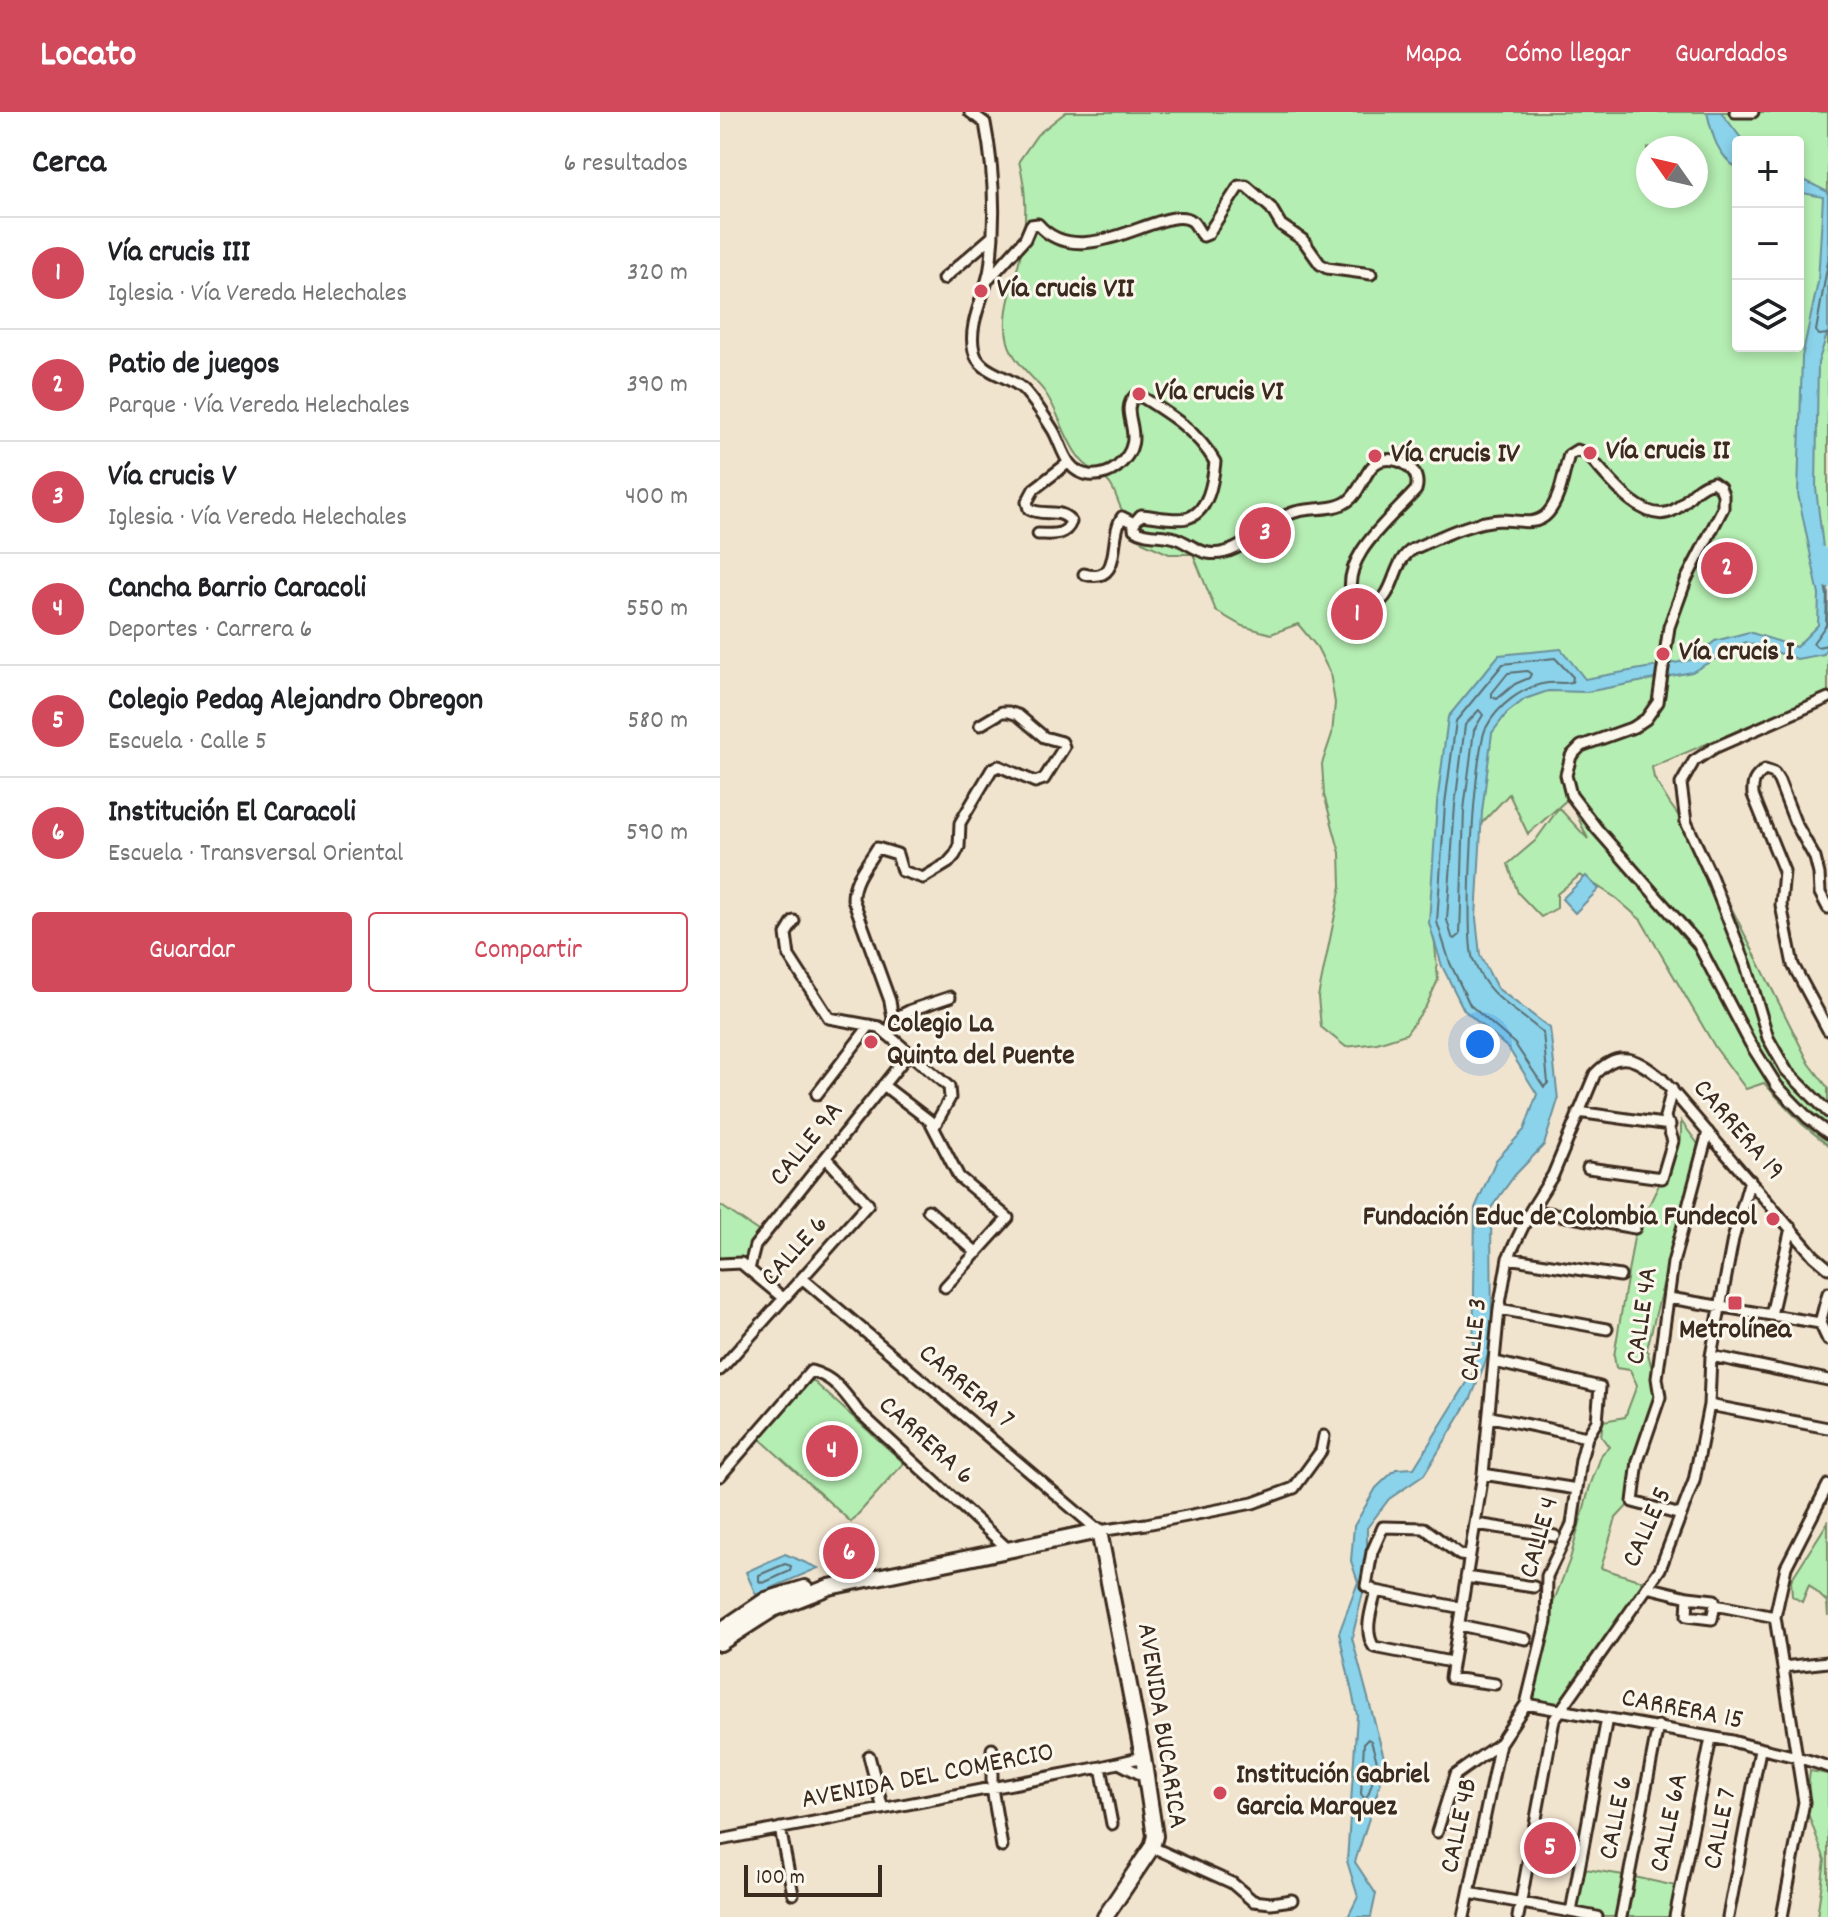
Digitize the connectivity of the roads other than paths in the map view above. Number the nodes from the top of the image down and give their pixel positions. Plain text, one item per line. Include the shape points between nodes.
1 (970, 112) edge
2 (1735, 112) edge
3 (1753, 112) edge
4 (993, 236) junction
5 (1371, 274) dead end
6 (943, 279) dead end
7 (987, 282) junction
8 (1068, 463) junction
9 (1134, 523) junction
10 (1038, 534) dead end
11 (1084, 574) dead end
12 (1828, 698) edge
13 (980, 725) dead end
14 (1828, 908) edge
15 (794, 921) dead end
16 (950, 997) dead end
17 (893, 1019) junction
18 (870, 1025) junction
19 (1828, 1030) edge
20 (888, 1035) junction
21 (909, 1053) junction
22 (1641, 1062) joint
23 (883, 1085) junction
24 (1672, 1089) junction
25 (817, 1094) dead end
26 (1578, 1112) junction
27 (1828, 1112) edge
28 (1670, 1125) junction
29 (934, 1127) junction
30 (1708, 1132) junction
31 (1828, 1133) edge
32 (827, 1159) junction
33 (1588, 1168) dead end
34 (1750, 1180) junction
35 (928, 1210) dead end
36 (1531, 1210) junction
37 (1635, 1228) dead end
38 (1791, 1228) junction
39 (977, 1253) junction
40 (1508, 1258) junction
41 (720, 1264) edge
42 (1828, 1268) edge
43 (749, 1269) junction
44 (1620, 1276) dead end
45 (802, 1278) junction
46 (945, 1287) dead end
47 (1828, 1293) edge
48 (783, 1298) junction
49 (1669, 1298) junction
50 (1720, 1308) junction
51 (1499, 1309) junction
52 (1828, 1311) edge
53 (1771, 1315) junction
54 (1820, 1323) junction
55 (1607, 1329) dead end
56 (1828, 1340) edge
57 (1711, 1356) junction
58 (1495, 1362) junction
59 (720, 1370) edge
60 (1828, 1380) edge
61 (1709, 1405) junction
62 (1491, 1417) junction
63 (1828, 1428) edge
64 (1324, 1436) dead end
65 (1587, 1437) junction
66 (1483, 1474) junction
67 (720, 1476) edge
68 (1828, 1485) edge
69 (1577, 1489) junction
70 (1814, 1513) junction
71 (1681, 1515) junction
72 (1825, 1515) dead end
73 (1476, 1524) junction
74 (1099, 1531) junction
75 (1555, 1536) dead end
76 (1008, 1549) junction
77 (1468, 1556) junction
78 (1466, 1577) junction
79 (829, 1587) junction
80 (1534, 1587) dead end
81 (1647, 1587) junction
82 (1376, 1591) junction
83 (1688, 1597) junction
84 (1715, 1605) junction
85 (1462, 1608) junction
86 (1775, 1617) junction
87 (1459, 1625) junction
88 (720, 1631) edge
89 (1526, 1639) dead end
90 (720, 1643) edge
91 (1451, 1662) junction
92 (1828, 1662) edge
93 (1783, 1667) junction
94 (1495, 1684) dead end
95 (1526, 1704) junction
96 (1558, 1711) junction
97 (1607, 1718) junction
98 (1658, 1726) junction
99 (1711, 1738) junction
100 (1500, 1743) junction
101 (992, 1749) dead end
102 (1760, 1750) junction
103 (1797, 1755) junction
104 (869, 1756) dead end
105 (1143, 1757) junction
106 (1119, 1763) junction
107 (1101, 1767) junction
108 (1828, 1767) edge
109 (1146, 1777) junction
110 (992, 1788) junction
111 (883, 1809) junction
112 (1112, 1824) dead end
113 (780, 1828) junction
114 (1437, 1832) dead end
115 (720, 1840) edge
116 (1002, 1847) dead end
117 (1152, 1847) junction
118 (1469, 1893) junction
119 (793, 1894) dead end
120 (1292, 1900) dead end
121 (1521, 1902) junction
122 (1571, 1912) junction
123 (1105, 1917) edge
124 (1464, 1917) edge
125 (1518, 1917) edge
126 (1597, 1917) edge
127 (1621, 1917) edge
128 (1675, 1917) edge
129 (1728, 1917) edge
130 (1782, 1917) edge

1 - 4 street via 985,123
2 - 3 street
4 - 6 street
4 - 7 street
5 - 7 street via 1320,264 1271,208 1239,186 1203,236 1194,222 1183,218 1080,244 1031,225
7 - 8 street via 973,332 974,353 985,367 1023,388 1055,432
8 - 9 street via 1080,474 1100,476 1116,467 1135,437 1128,411 1135,396 1205,443 1215,462 1209,495 1199,509 1187,518 1141,515
8 - 10 street via 1034,489 1027,502 1036,513 1067,516 1068,530
9 - 11 street via 1122,517 1118,522 1109,569 1095,577
9 - 31 street via 1143,535 1223,553 1280,517 1348,501 1375,463 1403,464 1414,469 1416,490 1375,533 1351,572 1353,599 1366,608 1391,589 1399,562 1413,549 1481,523 1536,522 1547,514 1569,455 1577,450 1638,507 1654,514 1672,511 1703,485 1713,482 1720,487 1723,508 1669,627 1658,702 1634,727 1581,746 1571,756 1566,775 1571,795 1597,829 1698,944 1777,1086
12 - 27 street via 1714,748 1694,761 1681,784 1686,822 1746,965 1768,1038 1786,1070
13 - 17 street via 1009,712 1064,747 1044,779 1035,782 999,766 992,769 964,812 959,847 948,863 923,878 902,871 897,854 877,848 859,875 853,899
14 - 19 street via 1815,858 1779,781 1765,770 1752,784 1784,871 1781,905 1793,965
15 - 18 street via 786,934 789,956 829,1018
16 - 17 street
17 - 20 street
18 - 20 street
18 - 25 street
20 - 21 street
21 - 23 street, CALLE 9A
21 - 29 street via 949,1087 950,1098
22 - 24 street, CARRERA 19
22 - 26 street, CALLE 3 via 1619,1058 1605,1063
23 - 29 street
23 - 32 street, CALLE 9A
24 - 28 street via 1665,1109
24 - 30 street, CARRERA 19
26 - 28 street
26 - 36 street, CALLE 3 via 1553,1175
28 - 33 street via 1673,1141 1662,1178
29 - 39 street via 959,1177 1008,1218
30 - 34 street, CARRERA 19
30 - 49 street, CALLE 4A via 1673,1263
32 - 43 street, CALLE 9A via 755,1246
32 - 45 street, CALLE 6 via 868,1204
34 - 38 street, CARRERA 19
34 - 50 street, CALLE 5
35 - 39 street
36 - 37 street
36 - 40 street, CALLE 3
38 - 42 street, CARRERA 19
38 - 53 street
39 - 46 street
40 - 44 street
40 - 51 street, CALLE 3
41 - 43 street via 741,1263
43 - 48 street
45 - 48 street, CALLE 6
45 - 74 street, CARRERA 7
47 - 54 street
48 - 59 street, CALLE 6
49 - 50 street
49 - 71 street, CALLE 4A via 1657,1378 1660,1397 1638,1461 1633,1502
50 - 53 street
50 - 57 street, CALLE 5
51 - 55 street
51 - 58 street, CALLE 3
52 - 54 street
53 - 54 street
54 - 56 street
57 - 60 street
57 - 61 street, CALLE 5
58 - 62 street, CALLE 3
58 - 65 street, CALLE 4 via 1600,1387 1597,1421
61 - 63 street
61 - 71 street, CALLE 5 via 1701,1456
62 - 65 street
62 - 66 street, CALLE 3
64 - 74 street via 1321,1451 1294,1488 1253,1503
65 - 69 street, CALLE 4
66 - 69 street
66 - 73 street, CALLE 3
67 - 76 street, CARRERA 6 via 811,1371 841,1387 858,1411
68 - 70 street
69 - 95 street, CALLE 4 via 1572,1524 1547,1576 1546,1622
70 - 72 street
70 - 86 street via 1786,1567
71 - 81 street, CALLE 5 via 1660,1569
73 - 75 street
73 - 77 street, CALLE 3
74 - 76 main road
74 - 105 main road, AVENIDA BUCARICA
76 - 79 main road
77 - 78 street, CALLE 3
77 - 82 street via 1424,1528 1383,1527 1366,1586
78 - 80 street
78 - 85 street, CALLE 3
79 - 88 main road via 799,1588 766,1600
79 - 90 main road via 773,1609
81 - 83 street
81 - 96 street, CALLE 5
82 - 85 street
82 - 91 street via 1369,1619 1374,1647
83 - 84 street via 1714,1600
83 - 84 street via 1687,1616 1712,1619
84 - 86 street
85 - 87 street, CALLE 3
86 - 93 street
87 - 89 street
87 - 91 street, CALLE 3
91 - 94 street, CALLE 3 via 1450,1678
92 - 93 street
93 - 103 street
95 - 96 street, CARRERA 15
95 - 100 street, CALLE 4
96 - 97 street, CARRERA 15
96 - 121 street, CALLE 5
97 - 98 street, CARRERA 15
97 - 122 street
98 - 99 street, CARRERA 15
98 - 127 street, CALLE 6
99 - 102 street, CARRERA 15
99 - 128 street, CALLE 6A
100 - 114 street via 1455,1775
100 - 118 street, CALLE 4B
101 - 110 street
102 - 103 street, CARRERA 15
102 - 129 street, CALLE 7
103 - 108 street, CARRERA 15
103 - 130 street via 1804,1802
104 - 111 street
105 - 106 street, AVENIDA DEL COMERCIO
105 - 109 main road, AVENIDA BUCARICA
106 - 107 street, AVENIDA DEL COMERCIO
106 - 109 street
107 - 110 street, AVENIDA DEL COMERCIO
107 - 112 street
109 - 117 main road, AVENIDA BUCARICA
110 - 111 street, AVENIDA DEL COMERCIO
110 - 116 street
111 - 113 street, AVENIDA DEL COMERCIO
113 - 115 street, AVENIDA DEL COMERCIO
113 - 119 street
117 - 120 street via 1232,1883 1253,1901
117 - 123 main road, AVENIDA BUCARICA
118 - 121 street
118 - 124 street, CALLE 4B
121 - 122 street
121 - 125 street, CALLE 5
122 - 126 street

